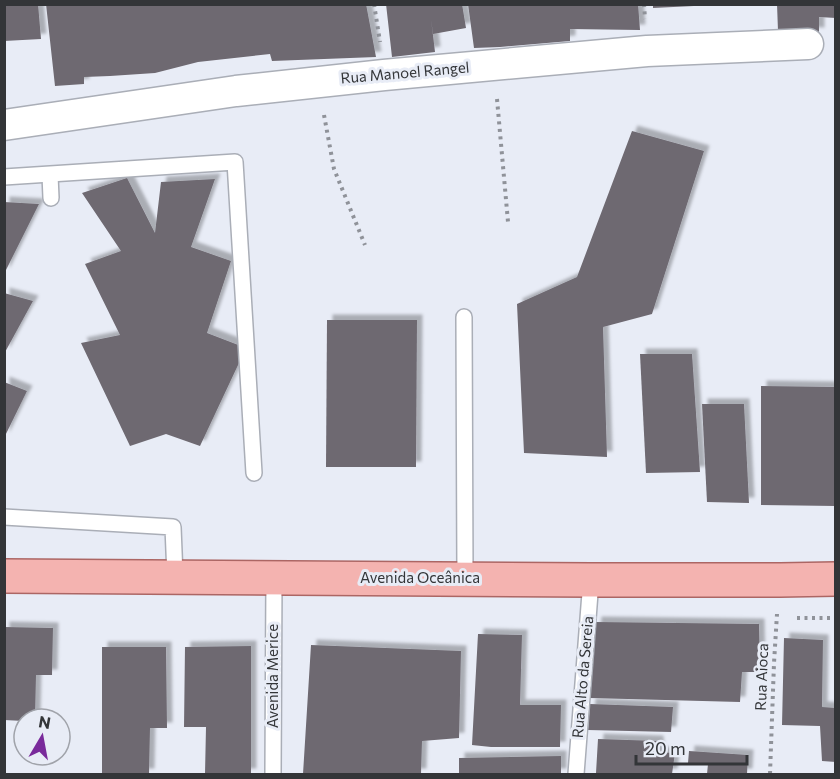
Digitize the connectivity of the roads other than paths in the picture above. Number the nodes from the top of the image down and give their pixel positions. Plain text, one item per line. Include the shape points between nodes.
1 (808, 44) dead end
2 (4, 125) edge
3 (50, 175) junction
4 (4, 177) edge
5 (51, 198) dead end
6 (464, 317) dead end
7 (254, 473) dead end
8 (4, 518) edge
9 (4, 576) edge
10 (175, 576) junction
11 (274, 577) junction
12 (465, 578) junction
13 (836, 579) edge
14 (591, 580) junction
15 (273, 774) edge
16 (576, 774) edge

1 - 2 street, Rua Manoel Rangel via 647,51 318,82
3 - 4 lane
3 - 5 lane
3 - 7 lane via 235,162
6 - 12 lane
8 - 10 lane via 173,526
9 - 10 main road, Avenida Oceânica
10 - 11 main road, Avenida Oceânica
11 - 12 main road, Avenida Oceânica
11 - 15 lane, Avenida Merice
12 - 14 main road, Avenida Oceânica
13 - 14 main road, Avenida Oceânica
14 - 16 lane, Rua Alto da Sereia

